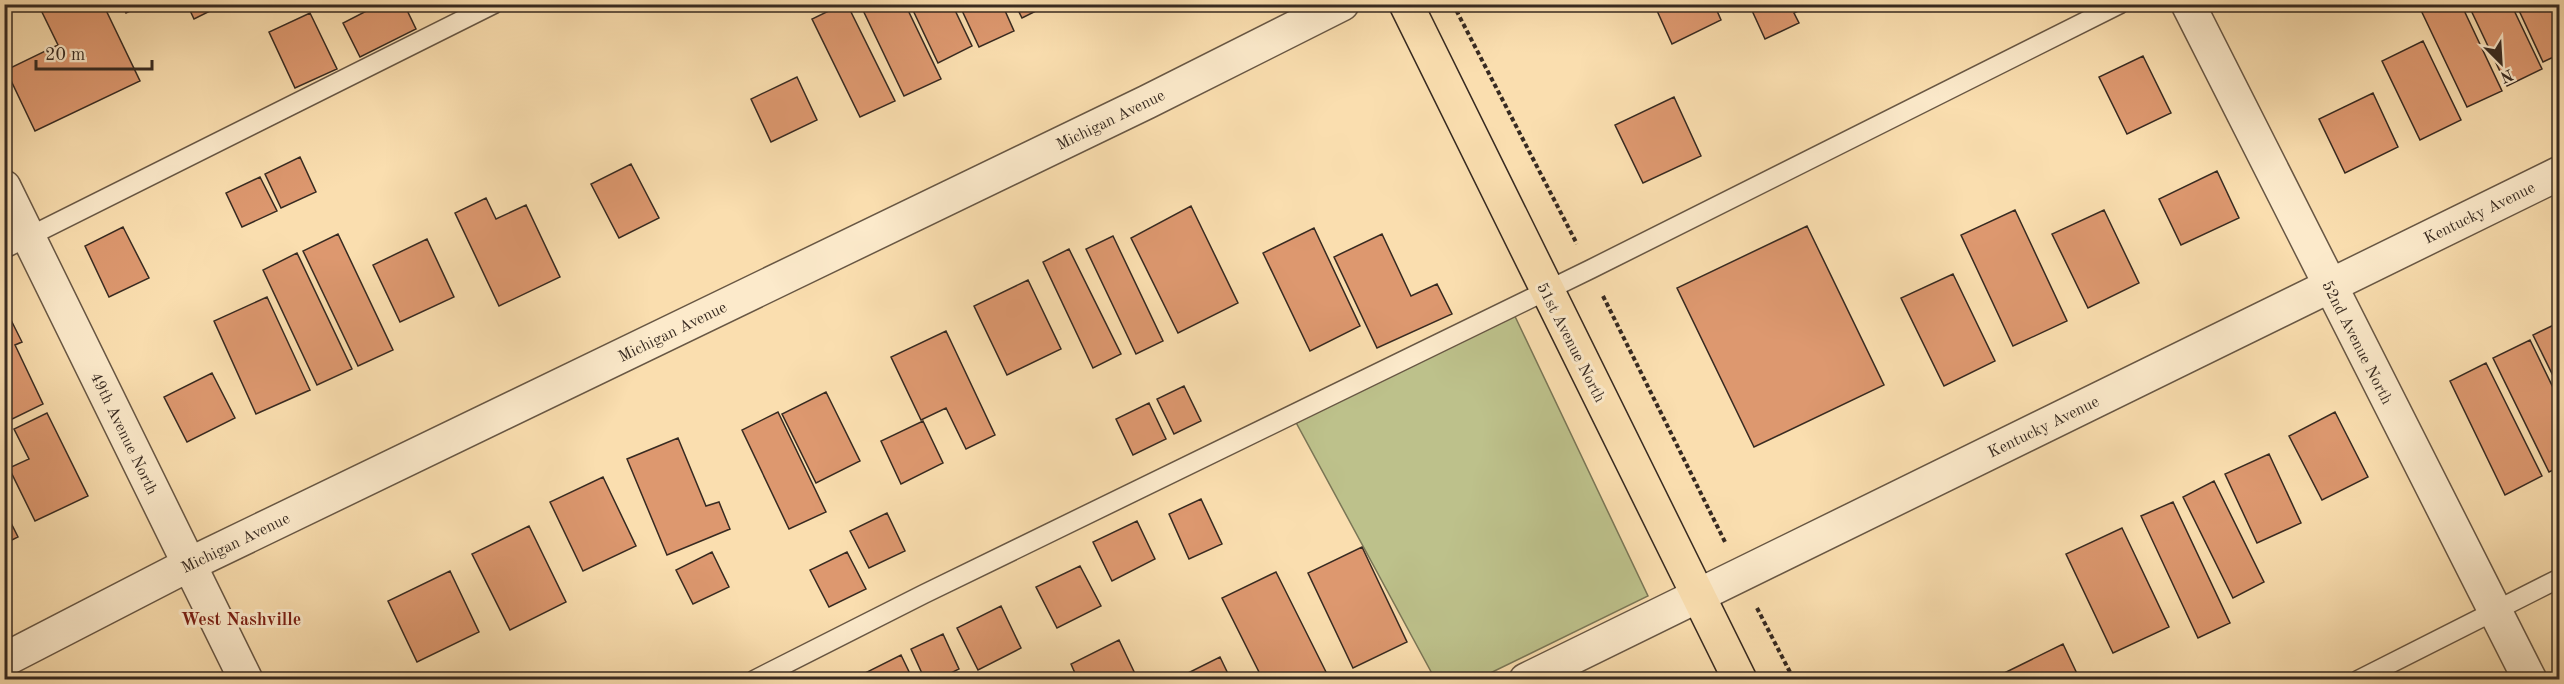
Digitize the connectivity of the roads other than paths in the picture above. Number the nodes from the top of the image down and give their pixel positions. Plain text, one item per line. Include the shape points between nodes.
1 (494, 4) edge
2 (1342, 4) edge
3 (1406, 4) edge
4 (2120, 4) edge
5 (2188, 4) edge
6 (2559, 173) edge
7 (4, 187) edge
8 (16, 243) edge
9 (2330, 285) junction
10 (1547, 291) junction
11 (190, 564) junction
12 (2559, 578) edge
13 (1699, 594) junction
14 (2494, 610) junction
15 (4, 660) edge
16 (246, 680) edge
17 (754, 680) edge
18 (1526, 680) edge
19 (1740, 680) edge
20 (2358, 680) edge
21 (2530, 680) edge

1 - 8 lane
2 - 11 street, Michigan Avenue
3 - 10 main road, 51st Avenue North
4 - 10 lane
5 - 9 street, 52nd Avenue North
6 - 9 street, Kentucky Avenue
7 - 8 street, 49th Avenue North
8 - 11 street, 49th Avenue North
9 - 13 street, Kentucky Avenue
9 - 14 street, 52nd Avenue North
10 - 13 main road, 51st Avenue North
10 - 17 lane
11 - 15 street, Michigan Avenue
11 - 16 street, 49th Avenue North
12 - 14 lane
13 - 18 street, Kentucky Avenue
13 - 19 main road, 51st Avenue North
14 - 20 lane
14 - 21 street, 52nd Avenue North

